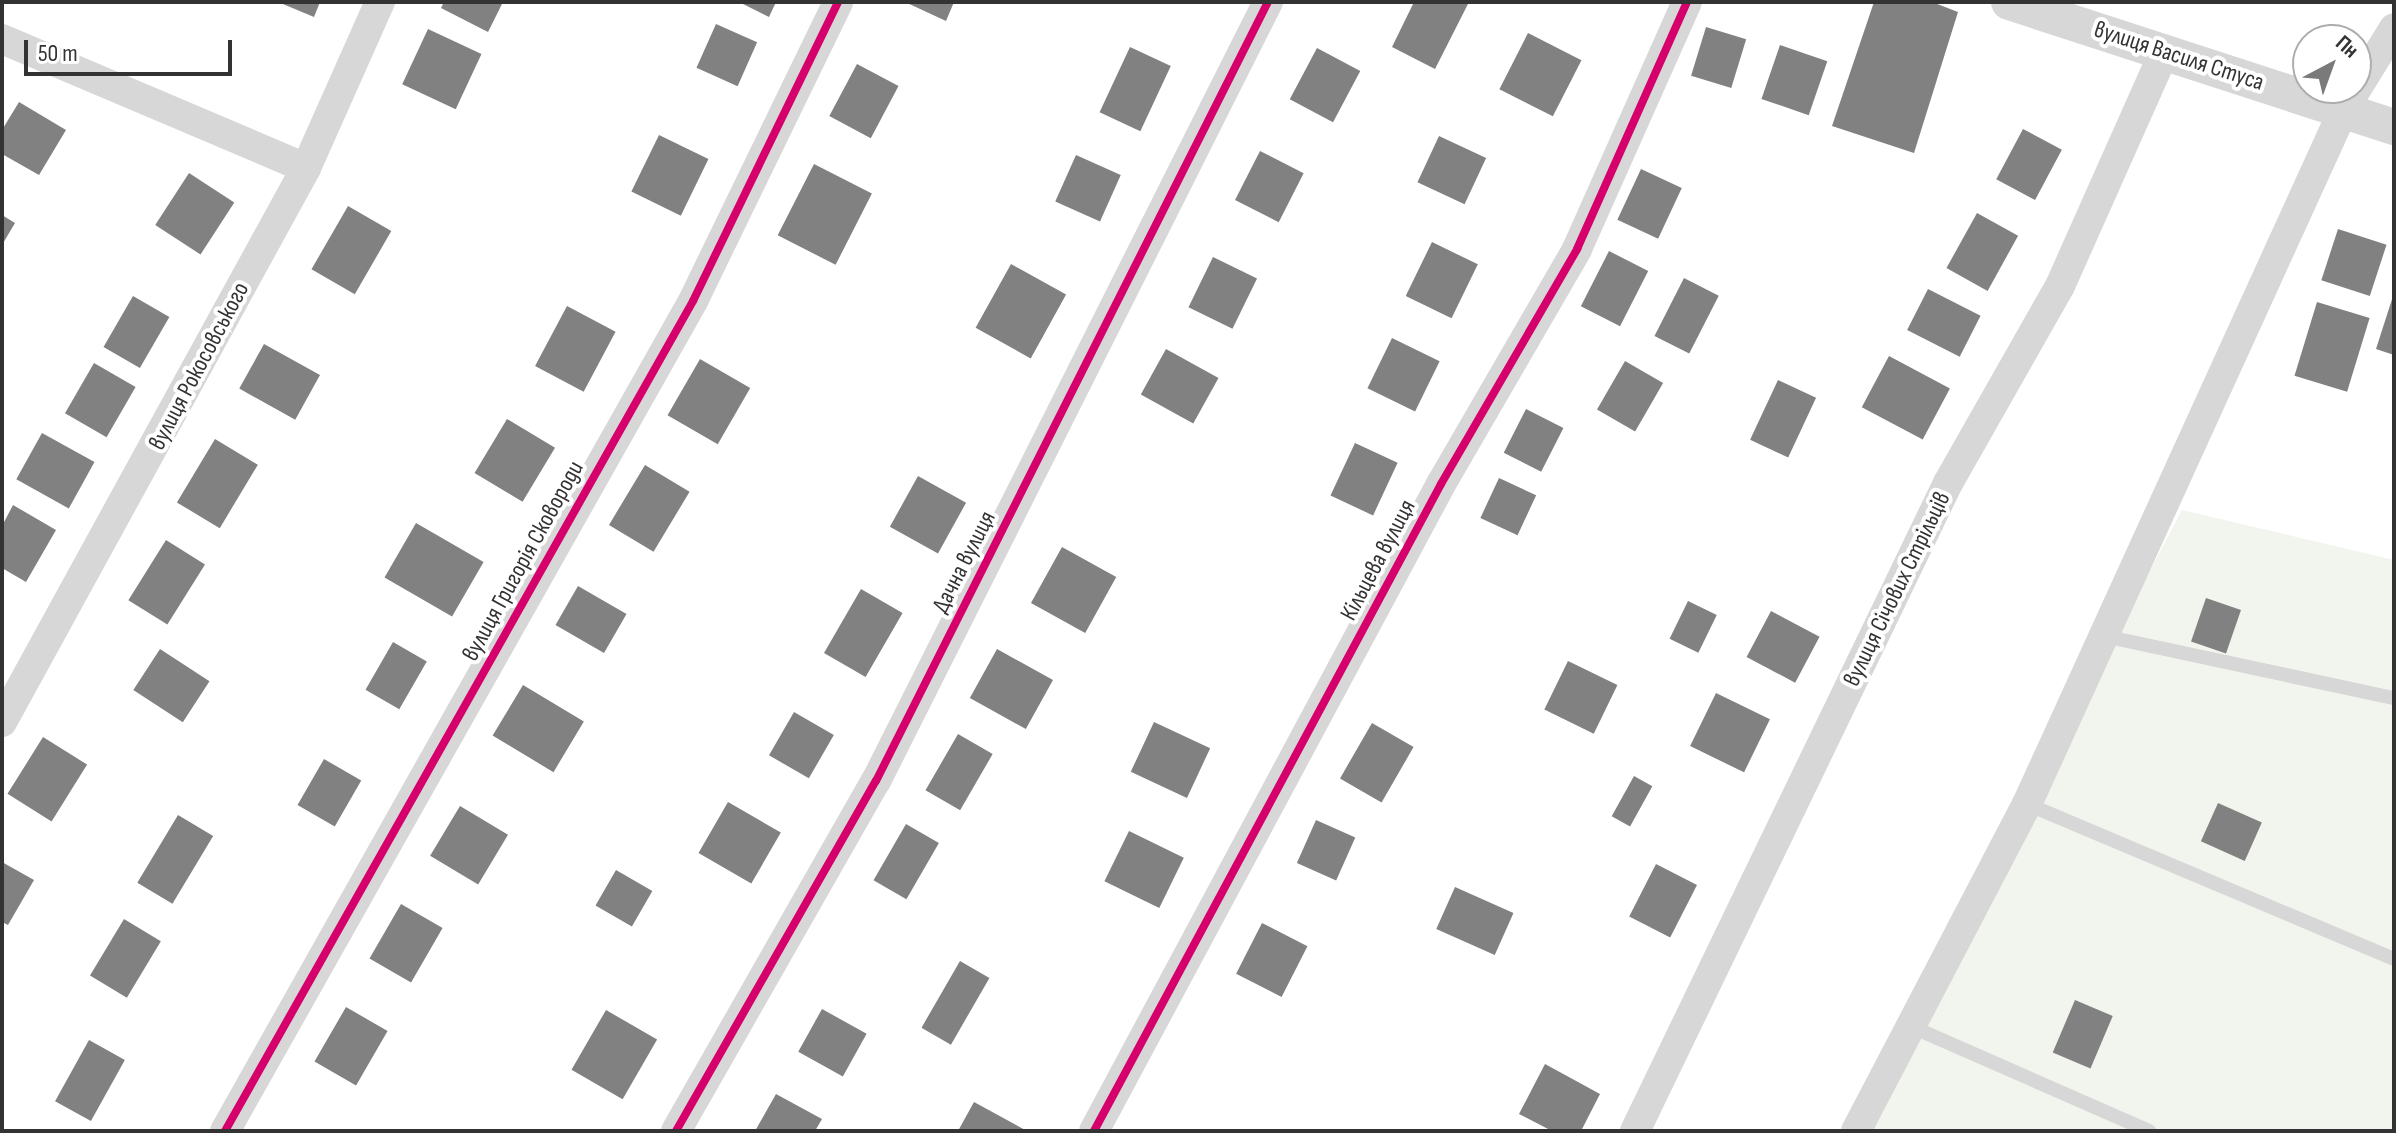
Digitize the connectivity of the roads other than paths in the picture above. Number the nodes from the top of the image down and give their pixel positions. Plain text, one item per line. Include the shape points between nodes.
1 (380, 2) edge
2 (838, 2) edge
3 (1268, 2) edge
4 (1687, 2) edge
5 (2009, 2) edge
6 (2394, 28) edge
7 (5, 46) edge
8 (2165, 50) junction
9 (2343, 111) junction
10 (2394, 127) edge
11 (306, 168) junction
12 (2104, 636) junction
13 (2394, 698) edge
14 (2, 722) edge
15 (2027, 804) junction
16 (2394, 959) edge
17 (1910, 1026) junction
18 (225, 1131) edge
19 (676, 1131) edge
20 (1094, 1131) edge
21 (1635, 1131) edge
22 (1856, 1131) edge
23 (2149, 1131) edge

1 - 11 street, вулиця Рокосовського
2 - 18 street, вулиця Григорія Сковороди via 693,301
3 - 19 street, Дачна вулиця via 876,781
4 - 20 street, Кільцева вулиця via 1577,249 1441,484
5 - 8 street, вулиця Василя Стуса
6 - 9 street
7 - 11 street
8 - 9 street, вулиця Василя Стуса
8 - 21 street, вулиця Січових Стрільців via 2060,286 1948,483
9 - 10 street, вулиця Василя Стуса
9 - 12 street
11 - 14 street, вулиця Рокосовського
12 - 13 lane
12 - 15 street
15 - 16 lane
15 - 17 street
17 - 22 street
17 - 23 lane

